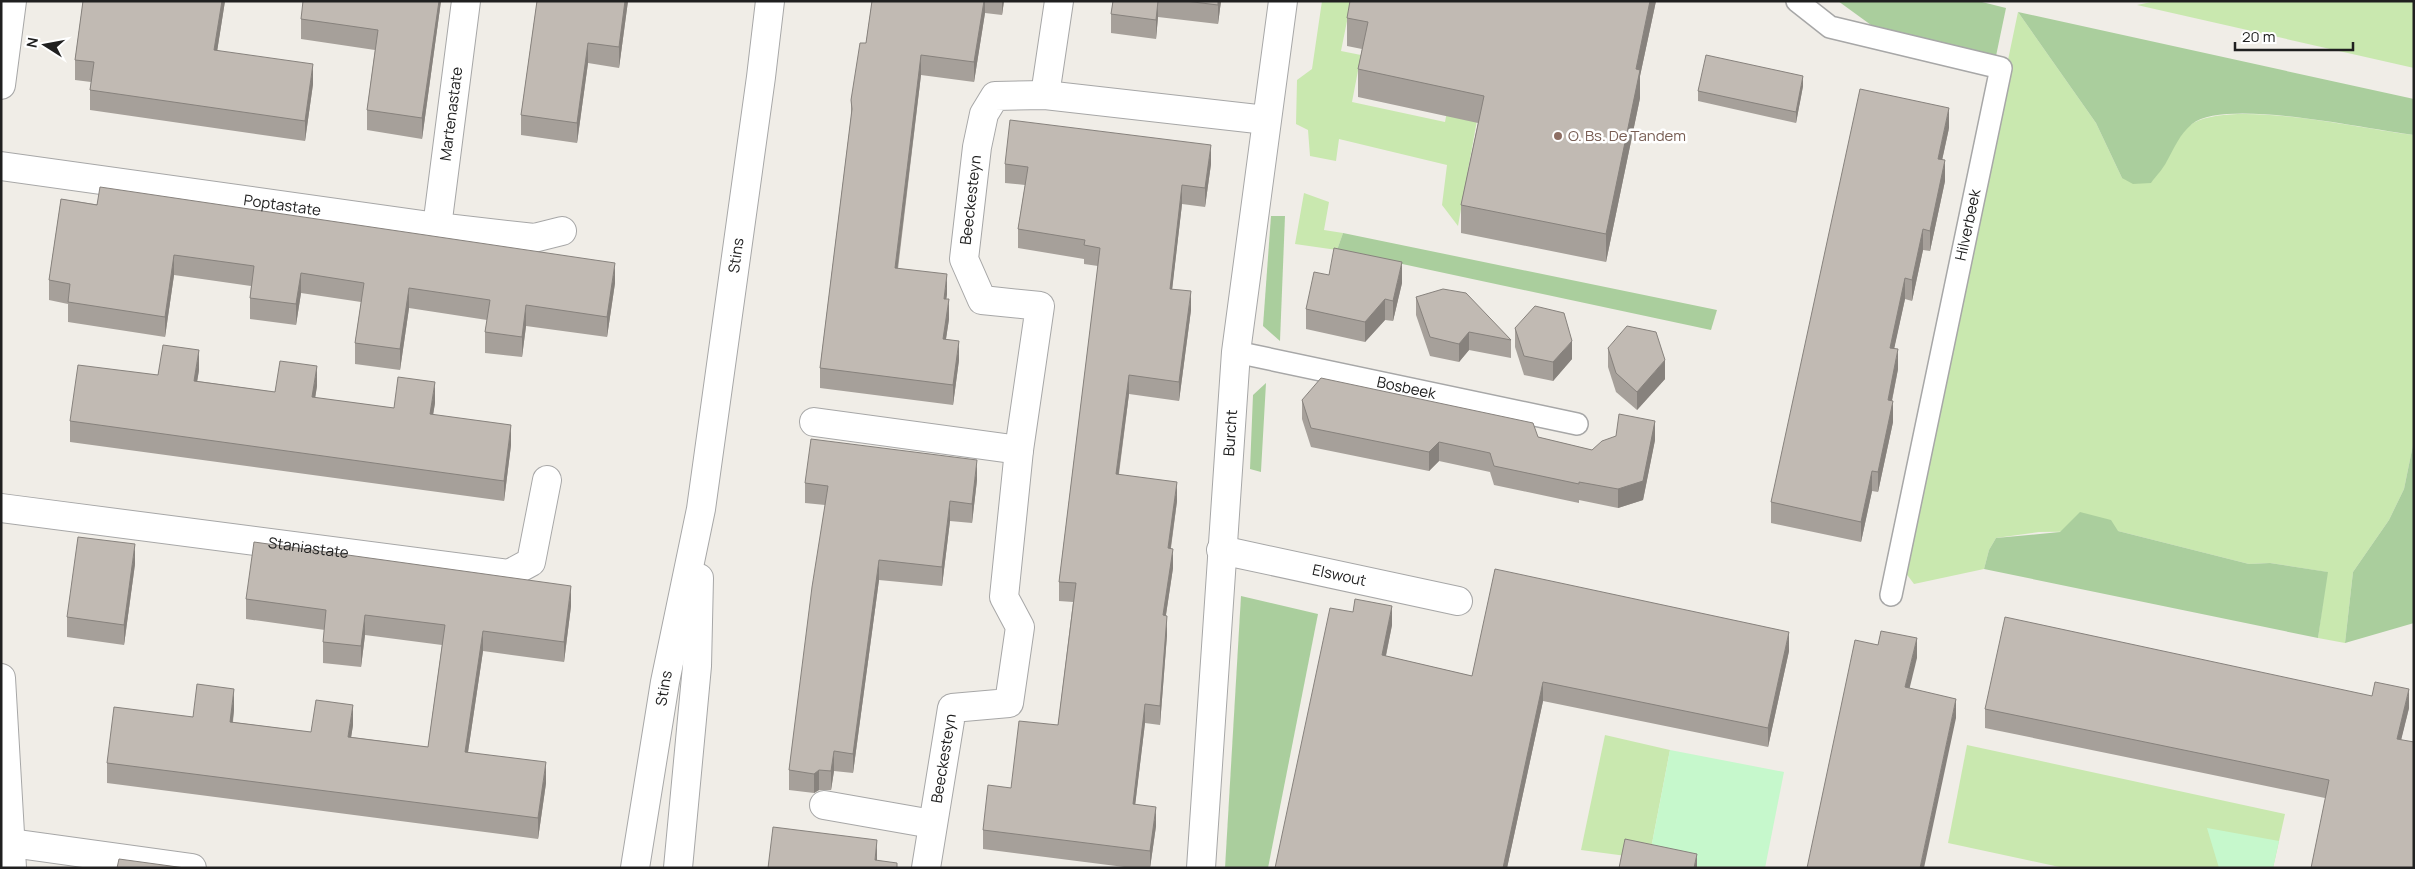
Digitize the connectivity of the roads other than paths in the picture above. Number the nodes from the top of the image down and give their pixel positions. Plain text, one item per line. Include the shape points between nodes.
1 (12, 1) edge
2 (466, 1) edge
3 (770, 1) edge
4 (1058, 1) edge
5 (1283, 1) edge
6 (1797, 1) edge
7 (1, 85) edge
8 (1045, 95) junction
9 (1266, 120) junction
10 (1, 166) edge
11 (437, 227) junction
12 (562, 231) dead end
13 (1236, 352) junction
14 (814, 422) dead end
15 (1577, 424) dead end
16 (1020, 450) junction
17 (547, 480) dead end
18 (1, 508) edge
19 (701, 509) junction
20 (1220, 550) junction
21 (1891, 595) dead end
22 (1458, 601) dead end
23 (1, 678) edge
24 (824, 805) dead end
25 (932, 824) junction
26 (12, 856) edge
27 (192, 868) edge
28 (635, 868) edge
29 (678, 868) edge
30 (926, 868) edge
31 (1201, 868) edge

1 - 7 street
2 - 11 street, Martenastate
3 - 19 street, Stins
4 - 8 street
5 - 9 street, Burcht
6 - 21 lane, Hilverbeek via 1830,27 2001,68
8 - 9 street, Beeckesteyn
8 - 16 street, Beeckesteyn via 995,96 984,114 964,259 982,300 1040,306
9 - 13 street, Burcht
10 - 11 street, Poptastate
11 - 12 street, Poptastate via 534,238
13 - 15 lane, Bosbeek
13 - 20 street, Burcht
14 - 16 street
16 - 25 street, Beeckesteyn via 1004,597 1020,627 1009,703 952,708
17 - 18 street, Staniastate via 531,562 509,574
19 - 28 street, Stins via 665,682
19 - 29 street, Stins via 697,666
20 - 22 street, Elswout
20 - 31 street, Burcht
23 - 26 street
24 - 25 street, Beeckesteyn
25 - 30 street, Beeckesteyn
26 - 27 street

